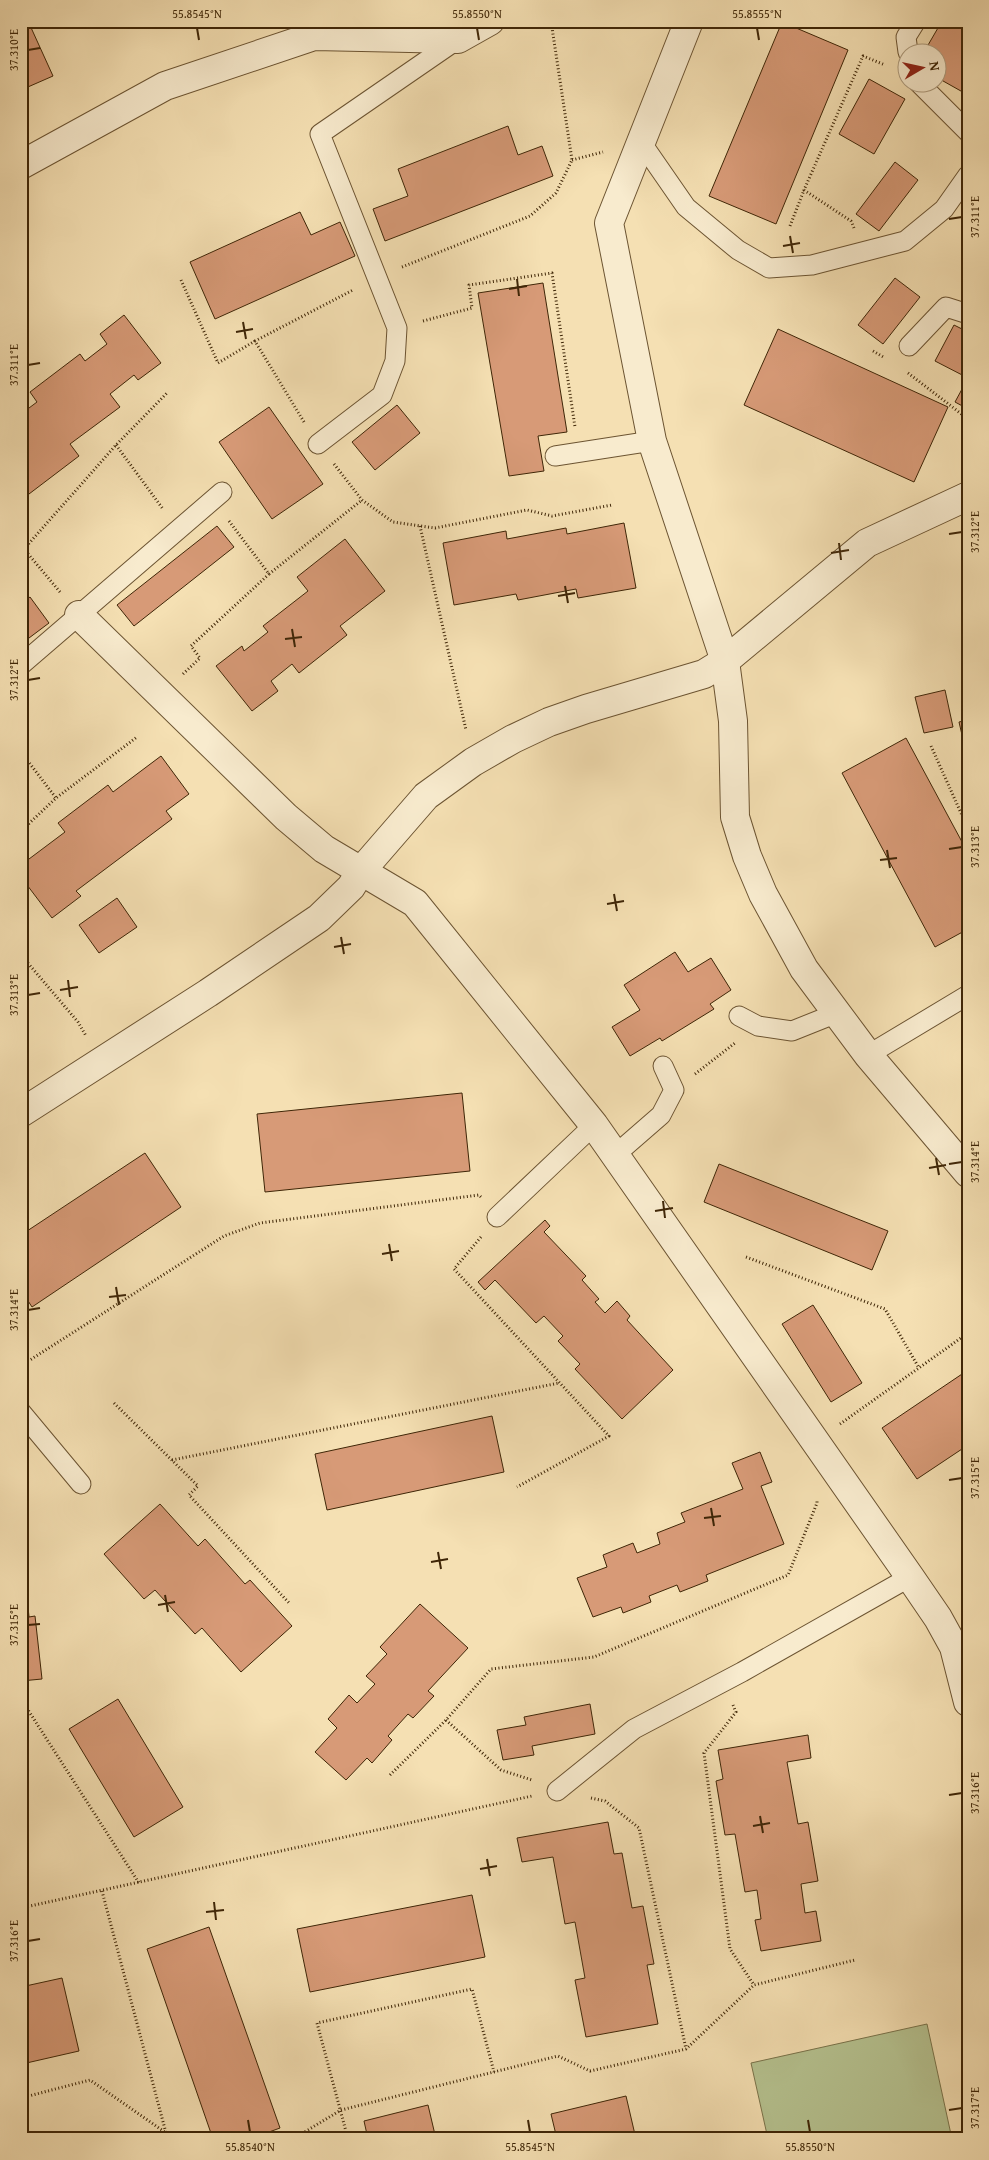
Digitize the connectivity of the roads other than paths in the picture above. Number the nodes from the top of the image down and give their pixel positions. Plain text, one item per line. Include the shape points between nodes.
1 (490, 21) edge
2 (689, 21) edge
3 (916, 21) edge
4 (458, 39) junction
5 (907, 42) edge
6 (928, 92) edge
7 (968, 132) edge
8 (641, 142) junction
9 (21, 165) edge
10 (968, 175) edge
11 (968, 314) edge
12 (909, 346) dead end
13 (652, 441) junction
14 (318, 444) road end
15 (556, 456) dead end
16 (218, 496) road end
17 (968, 496) edge
18 (79, 615) junction
19 (725, 661) junction
20 (21, 665) edge
21 (361, 871) junction
22 (968, 995) edge
23 (837, 1013) junction
24 (739, 1016) dead end
25 (868, 1055) junction
26 (663, 1066) dead end
27 (21, 1113) edge
28 (594, 1125) junction
29 (615, 1155) junction
30 (968, 1173) edge
31 (497, 1217) road end
32 (21, 1412) edge
33 (81, 1484) dead end
34 (910, 1577) junction
35 (968, 1702) edge
36 (557, 1791) road end

1 - 4 street
2 - 8 street
3 - 5 lane
4 - 9 street via 314,36 165,86
4 - 14 lane via 320,134 397,328 395,361 382,395
6 - 7 lane
8 - 10 lane via 686,207 738,250 769,268 812,266 905,241 944,209
8 - 13 street via 609,223
11 - 12 lane via 946,307
13 - 15 lane
13 - 19 street
16 - 18 lane
17 - 19 street via 867,543
18 - 20 lane
18 - 21 street via 286,817 324,849
19 - 21 street via 704,674 586,709 513,738 426,796
19 - 23 street via 733,721 735,817 747,856 763,894 804,969
21 - 27 street via 351,887 319,918 102,1063
21 - 28 street via 414,904
22 - 25 lane
23 - 24 lane via 792,1031 758,1026
23 - 25 street
25 - 30 street
26 - 29 lane via 674,1090 661,1115
28 - 29 street
28 - 31 lane
29 - 34 street
32 - 33 lane
34 - 35 street via 954,1647
34 - 36 lane via 634,1728

